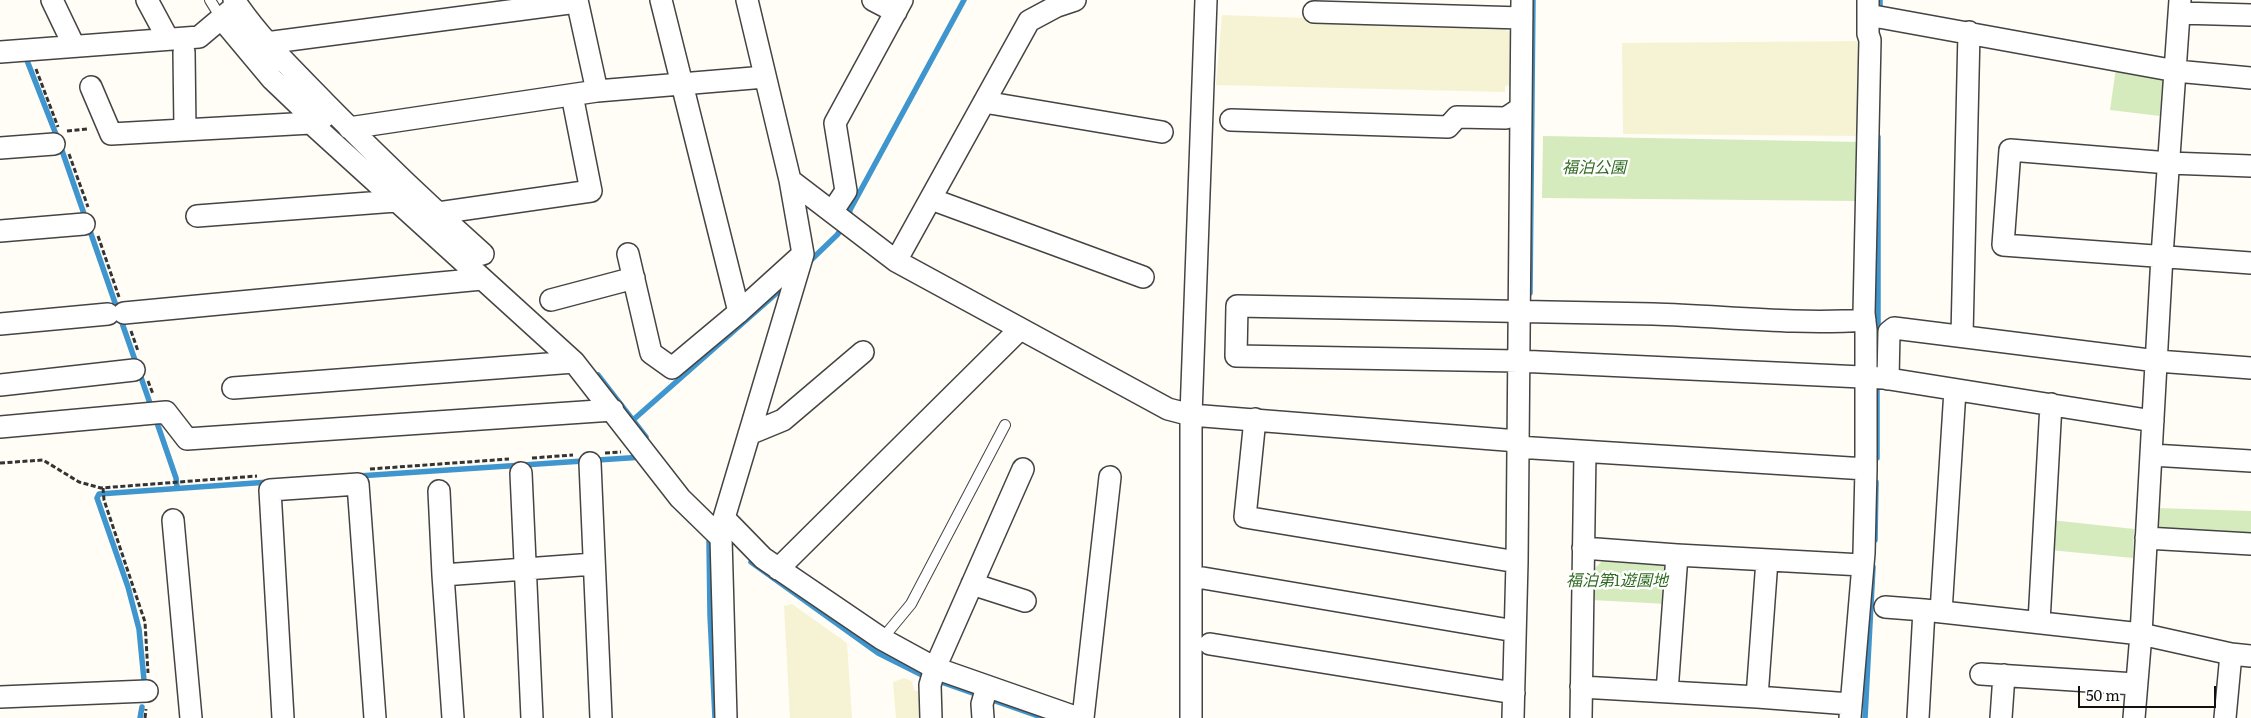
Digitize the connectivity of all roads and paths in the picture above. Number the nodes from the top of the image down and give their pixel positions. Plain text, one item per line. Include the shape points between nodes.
1 (52, 0) edge
2 (147, 0) edge
3 (210, 0) edge
4 (661, 0) edge
5 (747, 0) edge
6 (873, 0) edge
7 (1206, 0) edge
8 (577, 1) edge
9 (1063, 2) edge
10 (899, 6) edge
11 (2180, 6) edge
12 (1522, 9) edge
13 (1314, 12) dead end
14 (1874, 12) edge
15 (229, 15) edge
16 (2251, 15) edge
17 (1969, 32) junction
18 (266, 43) junction
19 (74, 46) junction
20 (176, 46) junction
21 (0, 52) edge
22 (30, 63) junction
23 (0, 64) edge
24 (2176, 71) junction
25 (766, 77) junction
26 (2251, 78) edge
27 (681, 84) junction
28 (92, 87) dead end
29 (597, 91) junction
30 (572, 95) junction
31 (984, 102) junction
32 (1521, 108) junction
33 (321, 118) junction
34 (1231, 120) dead end
35 (108, 127) junction
36 (349, 128) junction
37 (185, 130) junction
38 (1162, 132) dead end
39 (60, 147) joint
40 (0, 148) edge
41 (2169, 163) junction
42 (2251, 166) edge
43 (790, 180) junction
44 (403, 195) junction
45 (931, 199) junction
46 (438, 214) junction
47 (197, 216) dead end
48 (841, 219) junction
49 (90, 222) junction
50 (0, 232) edge
51 (483, 254) dead end
52 (628, 254) dead end
53 (803, 254) junction
54 (2162, 256) junction
55 (896, 261) junction
56 (2251, 263) edge
57 (1143, 277) dead end
58 (634, 278) junction
59 (482, 279) junction
60 (551, 300) dead end
61 (1526, 311) junction
62 (739, 312) junction
63 (116, 314) junction
64 (1865, 320) junction
65 (0, 324) edge
66 (1020, 328) junction
67 (1962, 336) junction
68 (863, 352) dead end
69 (2157, 361) junction
70 (574, 362) junction
71 (1526, 362) junction
72 (140, 368) junction
73 (2251, 368) edge
74 (1877, 378) junction
75 (0, 385) edge
76 (233, 388) dead end
77 (1955, 390) junction
78 (2051, 404) junction
79 (613, 410) junction
80 (158, 413) junction
81 (1191, 415) junction
82 (1255, 419) junction
83 (2153, 421) junction
84 (1005, 425) dead end
85 (0, 427) edge
86 (749, 434) junction
87 (1522, 446) junction
88 (1585, 452) junction
89 (647, 454) junction
90 (2152, 455) junction
91 (587, 457) junction
92 (2251, 462) edge
93 (0, 463) edge
94 (521, 463) junction
95 (1866, 468) junction
96 (369, 469) dead end
97 (1023, 469) dead end
98 (261, 476) dead end
99 (1110, 477) dead end
100 (440, 491) dead end
101 (103, 492) junction
102 (173, 520) dead end
103 (722, 528) junction
104 (2146, 538) junction
105 (2251, 544) edge
106 (1584, 548) junction
107 (1676, 555) junction
108 (1767, 560) junction
109 (1517, 562) junction
110 (594, 564) junction
111 (1862, 565) junction
112 (778, 569) junction
113 (525, 570) junction
114 (443, 575) junction
115 (1203, 578) dead end
116 (972, 584) junction
117 (1025, 601) dead end
118 (1885, 607) dead end
119 (1933, 611) junction
120 (2039, 622) junction
121 (1515, 631) junction
122 (2141, 634) junction
123 (882, 639) junction
124 (1210, 644) dead end
125 (2241, 655) edge
126 (1981, 674) dead end
127 (933, 675) junction
128 (2004, 675) junction
129 (2136, 684) junction
130 (1581, 687) junction
131 (147, 691) joint
132 (1667, 692) junction
133 (1514, 693) junction
134 (1757, 696) junction
135 (0, 697) edge
136 (985, 700) edge
137 (1850, 711) edge
138 (191, 718) edge
139 (283, 718) edge
140 (375, 718) edge
141 (453, 718) edge
142 (532, 718) edge
143 (601, 718) edge
144 (726, 718) edge
145 (931, 718) edge
146 (1078, 718) edge
147 (1083, 718) edge
148 (1191, 718) edge
149 (1513, 718) edge
150 (1581, 718) edge
151 (1918, 718) edge
152 (2000, 718) edge
153 (2134, 718) edge
154 (2225, 718) edge

1 - 19 street
2 - 20 street
3 - 15 lane
4 - 27 street
5 - 25 street
6 - 10 street
7 - 81 street
8 - 18 street
8 - 29 street
9 - 31 street via 1029,21
10 - 48 street via 835,123 846,191
11 - 16 street
11 - 24 street
12 - 13 street
12 - 32 street
14 - 17 street
14 - 64 street via 1868,34
15 - 18 street
15 - 20 street via 212,44 199,51
15 - 33 street via 272,79
17 - 24 street
17 - 67 street
18 - 33 street
19 - 20 street
19 - 21 street
20 - 22 street
20 - 37 street
22 - 23 street
22 - 35 path via 60,132
24 - 26 street
24 - 41 street
25 - 27 street
25 - 43 street
27 - 29 street
27 - 62 street
28 - 35 street
29 - 30 street
30 - 36 street
30 - 46 street via 591,191
31 - 38 street
31 - 45 street
32 - 34 street via 1506,118 1457,117 1448,127
32 - 61 street
33 - 36 street
33 - 37 street
33 - 44 street
35 - 37 street via 111,134
36 - 44 street
39 - 40 street
39 - 49 path
41 - 42 street
41 - 54 street
41 - 54 street via 2010,150 2003,245
43 - 48 street
43 - 53 street
44 - 46 street
44 - 47 street
44 - 59 street
45 - 55 street
45 - 57 street
46 - 51 street
48 - 55 street
49 - 50 street
49 - 63 path
52 - 58 street
53 - 62 street
53 - 86 street
54 - 56 street
54 - 69 street
55 - 66 street
58 - 60 street
58 - 62 street via 651,353 672,368
59 - 63 street
59 - 70 street
61 - 64 street via 1827,323
61 - 71 street
61 - 71 street via 1237,306 1236,346 1236,356
63 - 65 street
63 - 72 path
64 - 74 street
66 - 81 street via 1168,409
66 - 112 street
67 - 69 street
67 - 74 street via 1894,328 1889,332
68 - 86 street via 784,420
69 - 73 street
69 - 83 street
70 - 76 street
70 - 79 street
71 - 74 street
71 - 87 street
72 - 75 street
72 - 80 path
74 - 77 street
74 - 95 street
77 - 78 street
77 - 119 street
78 - 83 street
78 - 120 street
79 - 80 street via 187,439
79 - 89 street
80 - 85 street
81 - 82 street
81 - 148 street
82 - 87 street
82 - 109 street via 1245,517
83 - 90 street
84 - 123 lane via 911,604
86 - 103 street
87 - 88 street
87 - 109 street
88 - 95 street
88 - 106 street
89 - 91 path
89 - 103 street via 680,498
90 - 92 street
90 - 104 street
91 - 94 path
91 - 110 street
93 - 101 path via 43,460
94 - 96 path
94 - 113 street
95 - 111 street
97 - 116 street
98 - 101 path via 172,482
99 - 147 street
100 - 114 street
101 - 131 path via 145,622 149,667
102 - 138 street
103 - 112 street
103 - 144 street
104 - 105 street
104 - 122 street
106 - 107 street
106 - 130 street
107 - 108 street
107 - 132 street
108 - 111 street
108 - 134 street
109 - 121 street
110 - 113 street
110 - 143 street
111 - 137 street
112 - 123 street
113 - 114 street
113 - 142 street
114 - 141 street
115 - 121 street
116 - 117 street
116 - 127 street
118 - 119 street
119 - 120 street
119 - 151 street
120 - 122 street
121 - 133 street
122 - 125 street
122 - 129 street
123 - 127 street
124 - 133 street
125 - 154 street
126 - 128 street
127 - 136 street
127 - 145 street
128 - 129 street
128 - 152 street
129 - 153 street
130 - 132 street
130 - 150 street
131 - 135 street
132 - 134 street
133 - 149 street
134 - 137 street
136 - 146 street
139 - 140 street via 270,490 358,484

